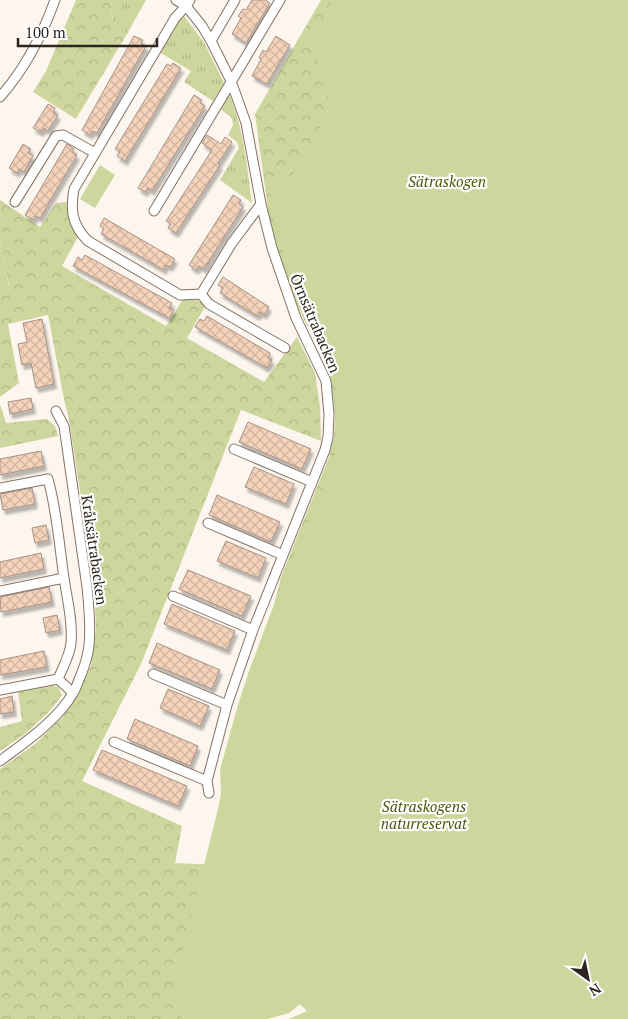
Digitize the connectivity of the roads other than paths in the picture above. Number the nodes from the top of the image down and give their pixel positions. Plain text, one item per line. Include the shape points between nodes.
1 (55, 0) edge
2 (176, 0) edge
3 (236, 0) edge
4 (280, 0) edge
5 (188, 3) edge
6 (211, 41) junction
7 (231, 81) junction
8 (0, 97) edge
9 (95, 153) junction
10 (15, 202) dead end
11 (261, 204) junction
12 (154, 211) dead end
13 (201, 294) junction
14 (285, 348) dead end
15 (56, 411) dead end
16 (234, 450) dead end
17 (312, 482) junction
18 (0, 488) edge
19 (208, 523) dead end
20 (283, 555) junction
21 (64, 578) junction
22 (0, 591) edge
23 (173, 596) dead end
24 (253, 630) junction
25 (153, 674) dead end
26 (58, 678) junction
27 (0, 690) edge
28 (74, 693) junction
29 (227, 705) junction
30 (114, 742) dead end
31 (0, 761) edge
32 (207, 781) junction
33 (209, 793) dead end

1 - 8 street via 32,53
2 - 5 street, Örnsätrabacken
3 - 6 street
4 - 7 street
5 - 6 street, Örnsätrabacken
5 - 9 street via 175,18
6 - 7 street, Örnsätrabacken
7 - 11 street, Örnsätrabacken via 246,123
7 - 12 street
9 - 10 street via 63,135 56,136
9 - 13 street via 74,189 71,202 74,221 82,234 88,241 180,295
11 - 13 street
11 - 17 street, Örnsätrabacken via 286,291 326,381 328,436
13 - 14 street via 210,304
15 - 28 street, Kråksätrabacken via 64,426 90,609 89,647
16 - 17 street
17 - 20 street, Örnsätrabacken
18 - 21 street via 48,479
19 - 20 street
20 - 24 street, Örnsätrabacken
21 - 22 street
21 - 26 street via 71,644
23 - 24 street
24 - 29 street, Örnsätrabacken
25 - 29 street
26 - 27 street
26 - 28 street
28 - 31 street, Kråksätrabacken via 29,740
29 - 32 street, Örnsätrabacken
30 - 32 street
32 - 33 street, Örnsätrabacken

